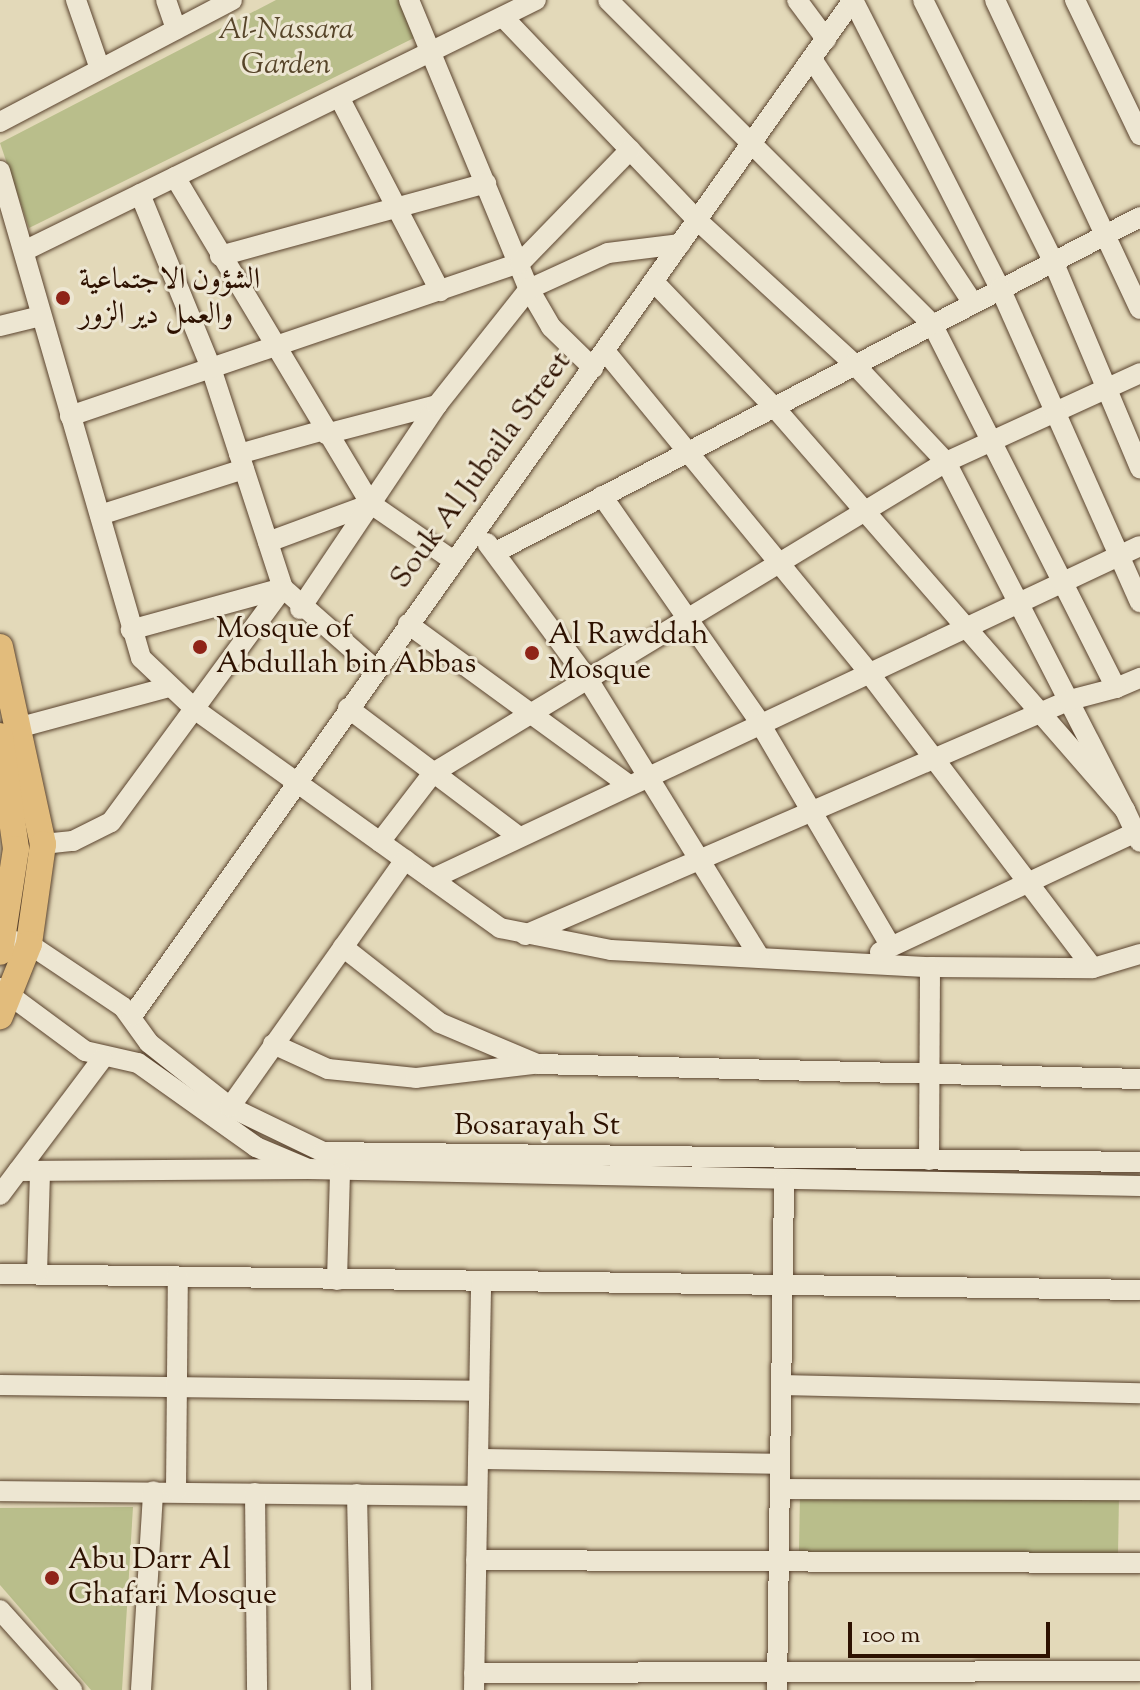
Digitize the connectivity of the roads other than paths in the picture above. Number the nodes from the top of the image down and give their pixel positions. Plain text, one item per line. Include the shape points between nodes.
1 (76, 0) edge
2 (166, 0) edge
3 (232, 0) edge
4 (409, 0) edge
5 (536, 0) edge
6 (608, 0) edge
7 (797, 0) edge
8 (853, 0) edge
9 (923, 0) edge
10 (995, 0) edge
11 (1075, 0) edge
12 (507, 9) edge
13 (176, 29) junction
14 (826, 39) junction
15 (430, 49) junction
16 (812, 59) junction
17 (100, 69) junction
18 (339, 97) junction
19 (0, 122) edge
20 (1140, 135) edge
21 (750, 146) junction
22 (630, 150) junction
23 (0, 171) edge
24 (175, 177) junction
25 (486, 183) junction
26 (140, 194) junction
27 (395, 209) junction
28 (1140, 217) edge
29 (697, 220) junction
30 (1104, 234) junction
31 (680, 244) junction
32 (24, 251) junction
33 (220, 256) junction
34 (1053, 261) junction
35 (520, 263) junction
36 (654, 282) junction
37 (1000, 288) junction
38 (529, 289) junction
39 (440, 291) junction
40 (973, 303) junction
41 (1140, 309) edge
42 (41, 316) junction
43 (932, 324) junction
44 (0, 326) edge
45 (273, 347) junction
46 (599, 360) junction
47 (854, 364) junction
48 (211, 368) junction
49 (1140, 373) edge
50 (1105, 388) junction
51 (437, 405) junction
52 (775, 408) junction
53 (1053, 411) junction
54 (70, 416) junction
55 (325, 432) junction
56 (993, 440) junction
57 (688, 450) junction
58 (242, 461) junction
59 (946, 462) junction
60 (1140, 468) edge
61 (602, 496) junction
62 (371, 504) junction
63 (863, 513) junction
64 (100, 515) junction
65 (475, 531) junction
66 (268, 542) junction
67 (1140, 546) edge
68 (496, 552) junction
69 (1119, 556) junction
70 (454, 561) junction
71 (779, 563) junction
72 (1063, 581) junction
73 (283, 588) junction
74 (1020, 600) junction
75 (1140, 602) edge
76 (300, 609) junction
77 (692, 616) junction
78 (408, 624) junction
79 (964, 626) junction
80 (131, 630) junction
81 (0, 647) edge
82 (375, 669) junction
83 (866, 669) junction
84 (1140, 678) edge
85 (589, 681) junction
86 (166, 688) junction
87 (1116, 688) junction
88 (1070, 700) junction
89 (348, 708) junction
90 (197, 711) junction
91 (533, 714) junction
92 (1043, 716) junction
93 (758, 720) junction
94 (5, 734) edge
95 (936, 762) junction
96 (433, 773) junction
97 (635, 778) junction
98 (296, 780) junction
99 (1125, 810) junction
100 (809, 812) junction
101 (1138, 835) edge
102 (518, 836) junction
103 (380, 842) junction
104 (43, 844) junction
105 (8, 851) edge
106 (695, 858) junction
107 (405, 860) junction
108 (432, 879) junction
109 (1025, 883) junction
110 (522, 937) junction
111 (11, 945) edge
112 (890, 945) junction
113 (343, 947) junction
114 (1140, 954) edge
115 (759, 956) junction
116 (871, 958) junction
117 (930, 967) junction
118 (1093, 968) junction
119 (3, 999) edge
120 (136, 1023) junction
121 (273, 1044) junction
122 (111, 1059) junction
123 (537, 1064) junction
124 (929, 1074) junction
125 (1140, 1079) edge
126 (230, 1107) junction
127 (929, 1160) junction
128 (1140, 1162) edge
129 (308, 1169) junction
130 (18, 1171) junction
131 (40, 1171) junction
132 (340, 1173) junction
133 (784, 1180) junction
134 (1140, 1186) edge
135 (0, 1195) edge
136 (0, 1274) edge
137 (37, 1274) junction
138 (178, 1277) junction
139 (337, 1280) junction
140 (481, 1283) junction
141 (782, 1285) junction
142 (1140, 1290) edge
143 (0, 1385) edge
144 (781, 1385) junction
145 (174, 1388) junction
146 (479, 1391) junction
147 (1140, 1393) edge
148 (478, 1459) junction
149 (780, 1464) junction
150 (780, 1489) junction
151 (1140, 1490) edge
152 (0, 1491) edge
153 (153, 1491) junction
154 (176, 1491) junction
155 (255, 1493) junction
156 (357, 1494) junction
157 (477, 1496) junction
158 (476, 1560) junction
159 (779, 1563) junction
160 (1140, 1563) edge
161 (1, 1614) edge
162 (1140, 1671) edge
163 (474, 1682) edge
164 (778, 1682) edge
165 (72, 1690) edge
166 (141, 1690) edge
167 (257, 1690) edge
168 (361, 1690) edge

1 - 17 street
2 - 13 street
3 - 13 street
4 - 15 street
5 - 12 street
6 - 21 street
7 - 14 street
8 - 14 street, Souk Al Jubaila Street
8 - 37 street
9 - 34 street
10 - 30 street
11 - 20 street
12 - 15 street
12 - 22 street
13 - 17 street
14 - 16 street, Souk Al Jubaila Street
15 - 18 street
15 - 25 street
16 - 21 street, Souk Al Jubaila Street
16 - 40 street
17 - 19 street
18 - 24 street
18 - 27 street
21 - 29 street, Souk Al Jubaila Street
21 - 43 street
22 - 29 street
22 - 35 street
23 - 32 street
24 - 26 street
24 - 33 street
25 - 27 street
25 - 35 street
26 - 32 street
26 - 48 street
27 - 33 street
27 - 39 street
28 - 30 street
29 - 31 street, Souk Al Jubaila Street
29 - 47 street
30 - 34 street
30 - 41 street
31 - 36 street, Souk Al Jubaila Street
31 - 38 street via 608,253
32 - 42 street
33 - 45 street
34 - 37 street
34 - 50 street
35 - 38 street
35 - 39 street
36 - 46 street, Souk Al Jubaila Street
36 - 52 street
37 - 40 street
37 - 53 street
38 - 46 street via 551,327
38 - 51 street
39 - 45 street
40 - 43 street
42 - 44 street
42 - 54 street
43 - 47 street
43 - 56 street
45 - 48 street
45 - 55 street
46 - 57 street
46 - 65 street, Souk Al Jubaila Street
47 - 52 street
47 - 59 street
48 - 54 street
48 - 58 street
49 - 50 street
50 - 53 street
50 - 60 street
51 - 55 street
51 - 62 street
52 - 57 street
52 - 63 street
53 - 56 street
53 - 69 street
54 - 64 street
55 - 58 street
55 - 62 street
56 - 59 street
56 - 72 street
57 - 61 street
57 - 71 street
58 - 64 street
58 - 66 street
59 - 63 street
59 - 74 street
61 - 68 street
61 - 77 street
62 - 66 street
62 - 70 street
62 - 76 street
63 - 71 street
63 - 79 street
64 - 80 street
65 - 68 street
65 - 70 street, Souk Al Jubaila Street
66 - 73 street
67 - 69 street
68 - 85 street
69 - 72 street
69 - 75 street
70 - 78 street, Souk Al Jubaila Street
71 - 77 street
71 - 83 street
72 - 74 street
72 - 87 street
73 - 76 street
73 - 80 street
73 - 90 street
74 - 79 street
74 - 88 street
76 - 82 street
77 - 85 street
77 - 93 street
78 - 82 street, Souk Al Jubaila Street
78 - 91 street
79 - 83 street
79 - 92 street
80 - 86 street via 141,658
81 - 94 main road
82 - 89 street, Souk Al Jubaila Street
83 - 93 street
83 - 95 street
84 - 87 street
85 - 91 street
85 - 97 street
86 - 90 street
86 - 94 street
87 - 88 street
88 - 92 street
88 - 99 street
89 - 96 street
89 - 98 street, Souk Al Jubaila Street
90 - 98 street
90 - 104 street via 111,822 73,841
91 - 96 street
91 - 97 street
92 - 95 street
92 - 99 street
93 - 97 street
93 - 100 street
94 - 104 main road
94 - 105 main road
95 - 100 street
95 - 109 street
96 - 102 street
96 - 103 street
97 - 102 street
97 - 106 street
98 - 103 street
98 - 120 street, Souk Al Jubaila Street
99 - 101 street
100 - 106 street
100 - 112 street
101 - 109 street
102 - 108 street
103 - 107 street
104 - 111 main road
105 - 111 main road
106 - 110 street
106 - 115 street
107 - 108 street
107 - 113 street
108 - 110 street
109 - 112 street
109 - 118 street
110 - 115 street via 611,950
111 - 119 main road
111 - 120 street, Bosarayah St
112 - 116 street
113 - 121 street
113 - 123 street via 440,1023
114 - 118 street
115 - 116 street
116 - 117 street
117 - 118 street
117 - 124 street
119 - 122 street, Bosarayah St
120 - 122 street, Souk Al Jubaila Street
120 - 126 street, Bosarayah St
121 - 123 street via 328,1069 416,1078
121 - 126 street
122 - 129 street, Bosarayah St via 138,1063 256,1147
122 - 130 street, Souk Al Jubaila Street
123 - 124 street
124 - 125 street
124 - 127 street
126 - 127 street, Bosarayah St via 285,1139 342,1156
127 - 128 street, Bosarayah St
129 - 131 street
129 - 132 street, Bosarayah St
130 - 131 street
130 - 135 street, Souk Al Jubaila Street
131 - 137 street
132 - 133 street, Bosarayah St
132 - 139 street
133 - 134 street, Bosarayah St
133 - 141 street
136 - 137 street
137 - 138 street
138 - 139 street
138 - 145 street
139 - 140 street
140 - 141 street
140 - 146 street
141 - 142 street
141 - 144 street
143 - 145 street
144 - 147 street
144 - 149 street
145 - 146 street
145 - 154 street
146 - 148 street
148 - 149 street
148 - 157 street
149 - 150 street
150 - 151 street
150 - 159 street
152 - 153 street
153 - 154 street
153 - 166 street
154 - 155 street
155 - 156 street
155 - 167 street
156 - 157 street
156 - 168 street
157 - 158 street
158 - 159 street
158 - 163 street
159 - 160 street
159 - 164 street
161 - 165 street
162 - 164 street
163 - 164 street

